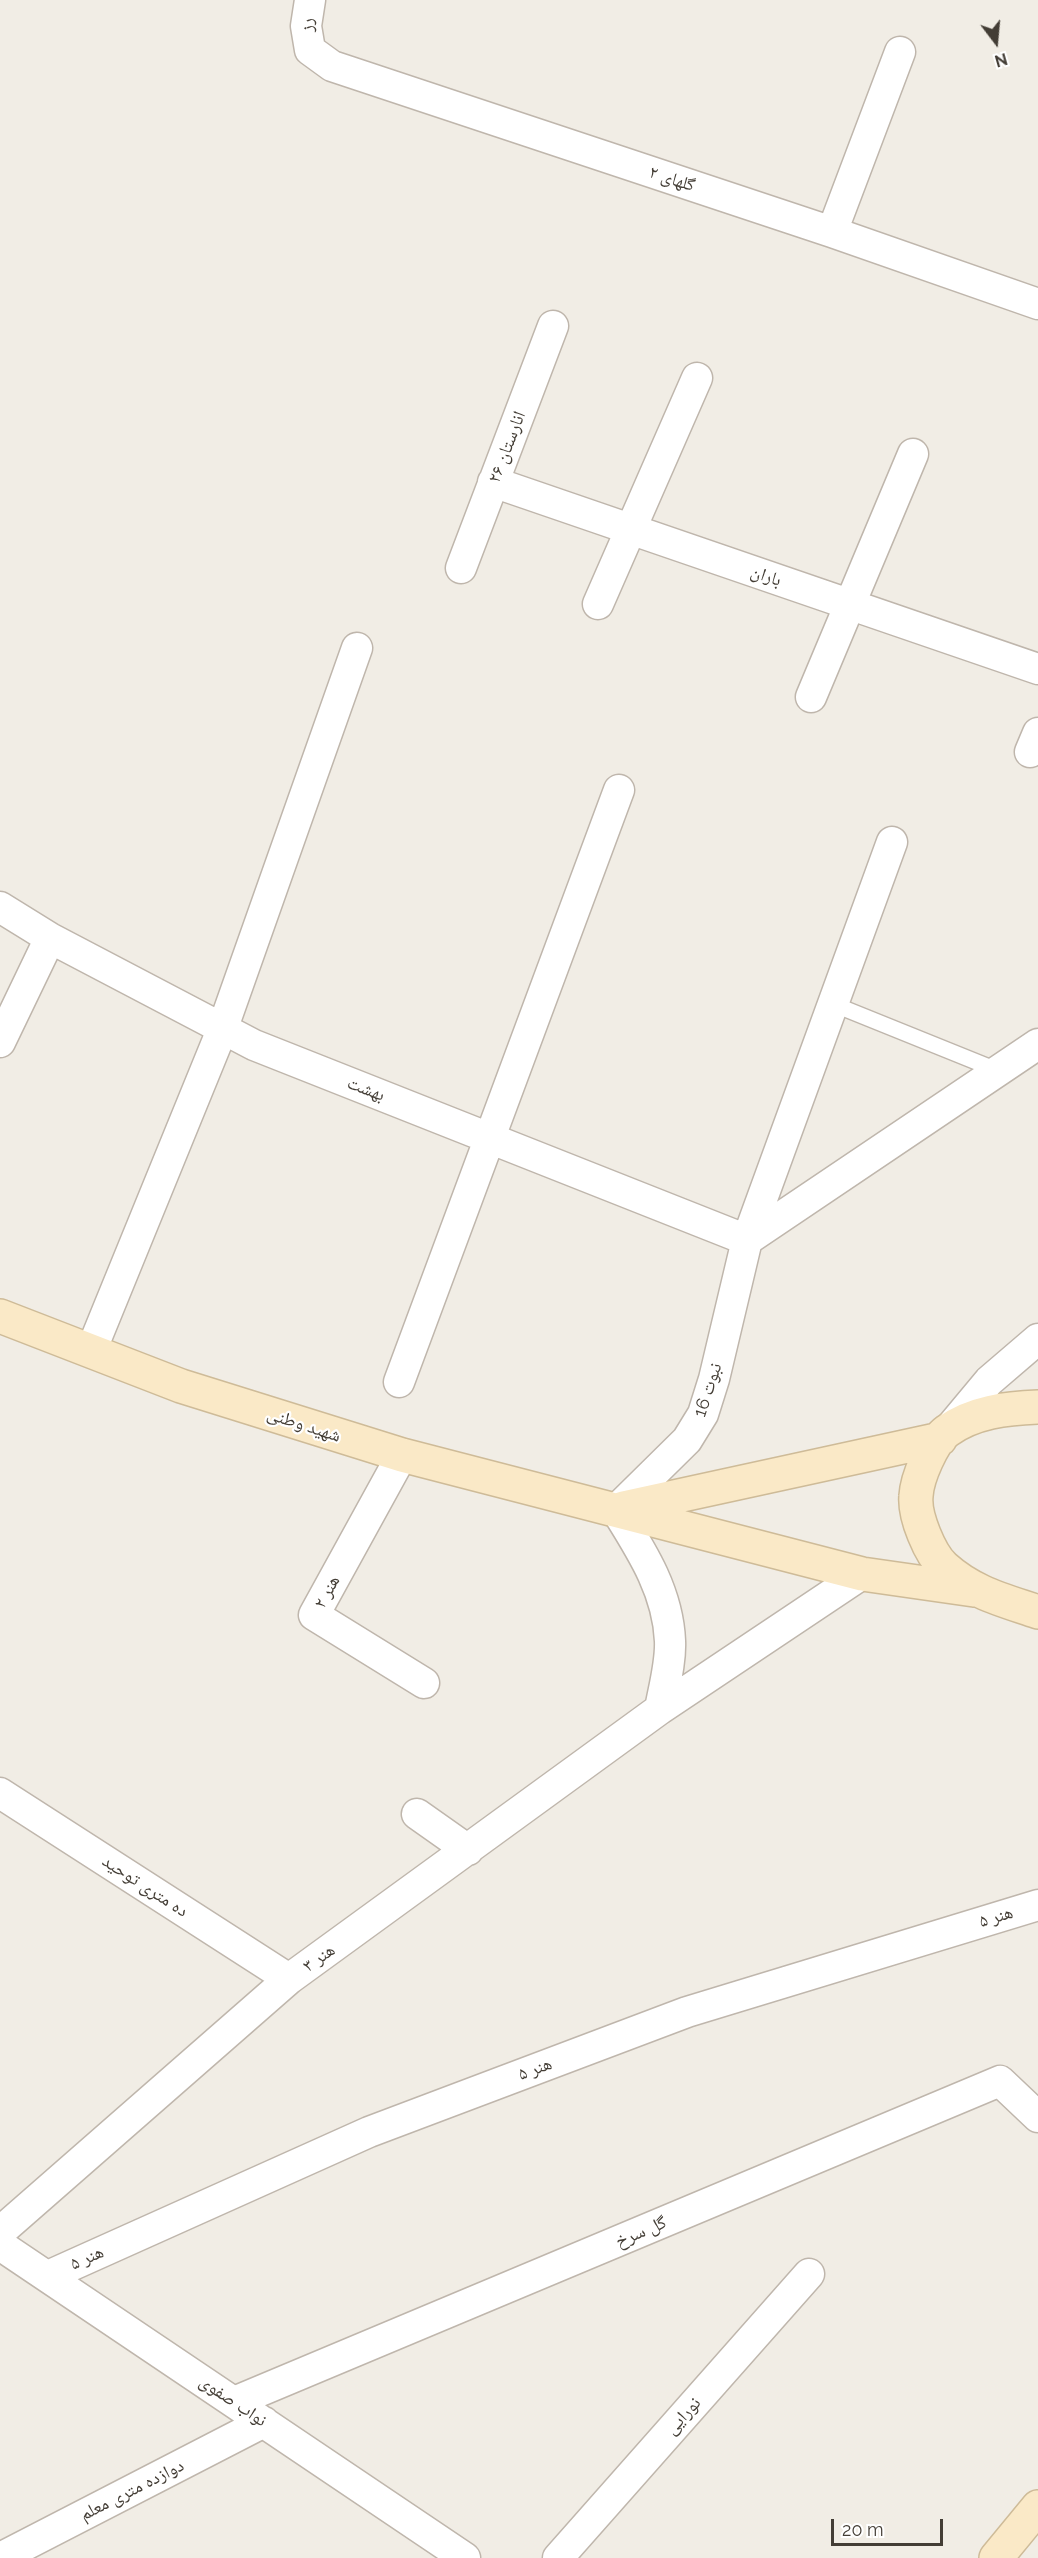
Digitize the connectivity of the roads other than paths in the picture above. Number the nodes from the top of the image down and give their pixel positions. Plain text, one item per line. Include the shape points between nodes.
1 (310, 0) edge
2 (310, 50) joint
3 (900, 52) dead end
4 (832, 232) junction
5 (1038, 304) edge
6 (554, 327) dead end
7 (697, 378) dead end
8 (913, 454) dead end
9 (493, 482) junction
10 (631, 529) junction
11 (461, 568) dead end
12 (598, 604) dead end
13 (852, 605) junction
14 (357, 648) dead end
15 (1038, 669) edge
16 (811, 697) dead end
17 (619, 790) dead end
18 (892, 842) dead end
19 (0, 907) edge
20 (50, 938) junction
21 (833, 1004) junction
22 (222, 1030) junction
23 (0, 1042) edge
24 (1038, 1044) edge
25 (999, 1071) junction
26 (490, 1137) junction
27 (747, 1240) junction
28 (0, 1316) edge
29 (1038, 1339) edge
30 (91, 1351) junction
31 (399, 1382) dead end
32 (1038, 1407) edge
33 (944, 1434) junction
34 (402, 1455) junction
35 (616, 1510) junction
36 (862, 1574) junction
37 (974, 1590) junction
38 (1038, 1612) edge
39 (424, 1683) dead end
40 (660, 1709) junction
41 (0, 1793) edge
42 (417, 1814) dead end
43 (468, 1850) junction
44 (1038, 1905) edge
45 (289, 1979) junction
46 (1038, 2117) edge
47 (0, 2232) edge
48 (0, 2245) edge
49 (809, 2274) dead end
50 (48, 2276) junction
51 (234, 2402) junction
52 (264, 2422) junction
53 (1038, 2507) edge
54 (3, 2557) edge
55 (465, 2558) edge
56 (558, 2558) edge
57 (996, 2558) edge

1 - 2 street, رز via 306,26
2 - 4 street, گلهای ۲ via 332,66
3 - 4 street
4 - 5 street, گلهای ۲
6 - 9 street, انارستان ۲۶
7 - 10 street
8 - 13 street
9 - 10 street, باران
9 - 11 street, انارستان ۲۶
10 - 12 street
10 - 13 street, باران
13 - 15 street, باران
13 - 16 street
14 - 22 street
17 - 26 street
18 - 21 street, نبوت 16
19 - 20 street, بهشت
20 - 22 street, بهشت
20 - 23 street
21 - 25 lane
21 - 27 street, نبوت 16
22 - 26 street, بهشت
22 - 30 street
24 - 25 street
25 - 27 street
26 - 27 street, بهشت
26 - 31 street
27 - 35 street, نبوت 16 via 703,1414 687,1440
28 - 30 main road, شهید وطنی
29 - 33 street via 989,1381
30 - 34 main road, شهید وطنی via 181,1386
32 - 33 main road via 1004,1408 975,1417
33 - 35 main road
33 - 37 main road via 927,1457 916,1497 922,1533 942,1565
34 - 35 main road, شهید وطنی
34 - 39 street, هنر ۲ via 314,1615
35 - 36 main road, شهید وطنی
35 - 40 street via 651,1566 665,1609 670,1641
36 - 37 main road, شهید وطنی
36 - 40 street, هنر ۳
37 - 38 main road
40 - 43 street, هنر ۳
41 - 45 street, ده متری توحید
42 - 43 street
43 - 45 street, هنر ۳
44 - 50 street, هنر ۵ via 665,2020 369,2132
45 - 47 street, هنر ۳
46 - 51 street, گل سرخ via 1000,2081
48 - 50 street, نواب صفوی
49 - 56 street, نورایی
50 - 51 street, نواب صفوی
51 - 52 street, نواب صفوی
52 - 54 street, دوازده متری معلم
52 - 55 street, نواب صفوی
53 - 57 main road

